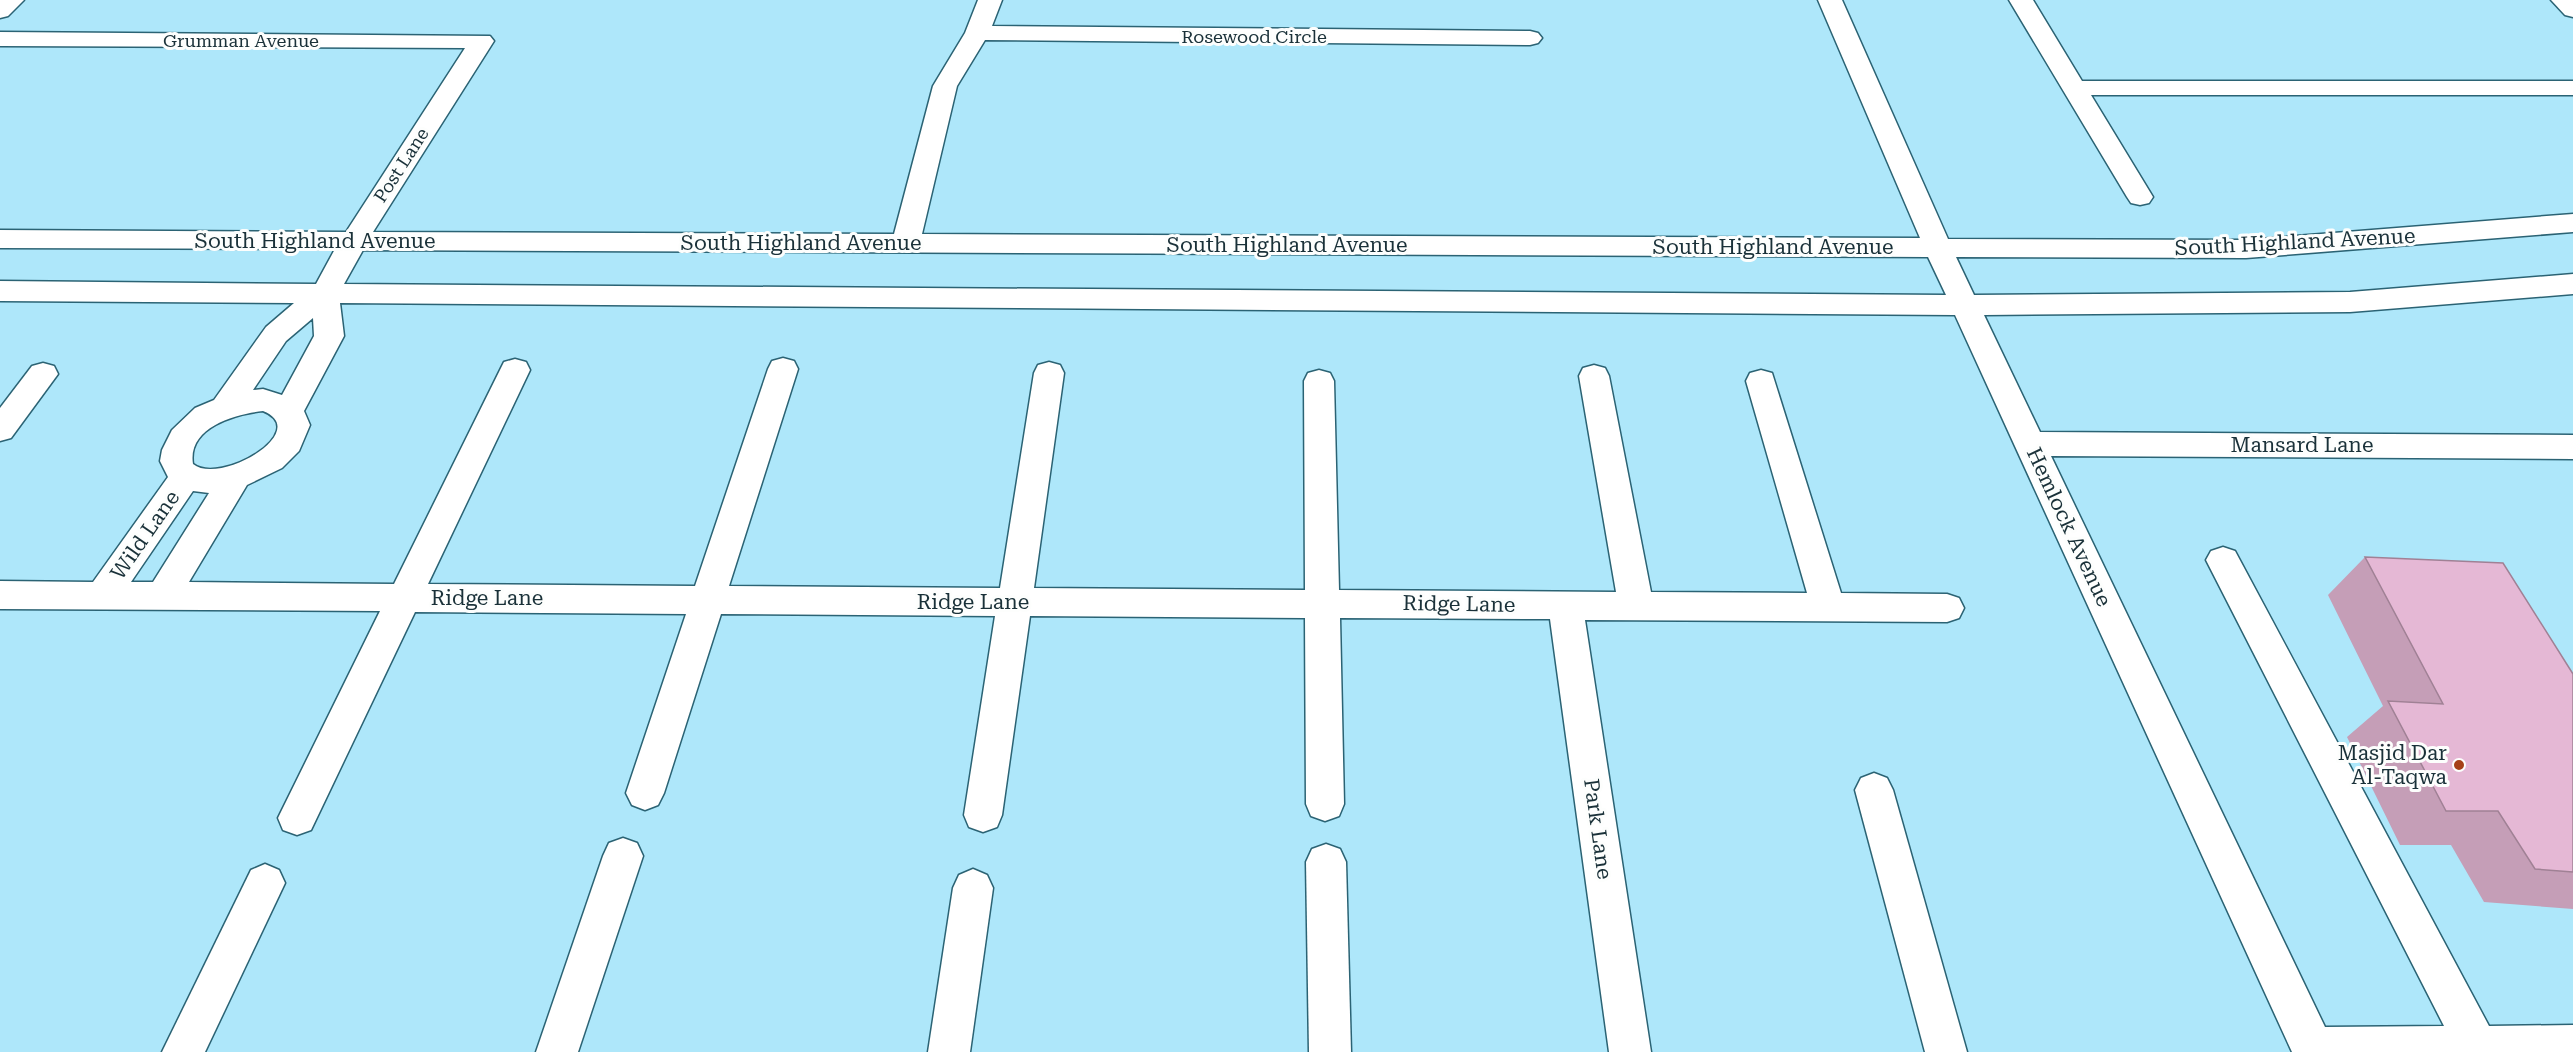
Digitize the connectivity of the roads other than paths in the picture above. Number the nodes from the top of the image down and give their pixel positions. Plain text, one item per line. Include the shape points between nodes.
1 (12, 0) edge
2 (990, 0) edge
3 (1830, 0) edge
4 (2021, 0) edge
5 (2563, 0) edge
6 (2573, 10) edge
7 (0, 11) edge
8 (977, 33) junction
9 (1530, 38) dead end
10 (0, 39) edge
11 (482, 41) joint
12 (2073, 88) junction
13 (2573, 88) edge
14 (2139, 197) dead end
15 (2573, 223) edge
16 (0, 239) edge
17 (353, 241) junction
18 (906, 243) junction
19 (1938, 248) junction
20 (2573, 284) edge
21 (0, 291) edge
22 (325, 292) junction
23 (1966, 305) junction
24 (783, 369) dead end
25 (515, 370) dead end
26 (1049, 373) dead end
27 (43, 374) dead end
28 (1594, 376) dead end
29 (1320, 381) dead end
30 (1761, 381) dead end
31 (225, 407) junction
32 (289, 410) junction
33 (0, 430) edge
34 (2030, 444) junction
35 (2573, 447) edge
36 (186, 476) junction
37 (235, 477) junction
38 (2223, 561) dead end
39 (0, 595) edge
40 (103, 595) junction
41 (163, 596) junction
42 (403, 598) junction
43 (709, 600) junction
44 (1014, 602) junction
45 (1323, 603) junction
46 (1565, 605) junction
47 (1636, 605) junction
48 (1828, 607) junction
49 (1947, 608) dead end
50 (1874, 790) dead end
51 (645, 793) dead end
52 (1325, 804) dead end
53 (983, 815) dead end
54 (297, 818) dead end
55 (623, 856) dead end
56 (1326, 861) dead end
57 (265, 883) dead end
58 (973, 888) dead end
59 (2477, 1046) junction
60 (2573, 1046) edge
61 (2313, 1051) edge
62 (183, 1052) edge
63 (557, 1052) edge
64 (949, 1052) edge
65 (1330, 1052) edge
66 (1630, 1052) edge
67 (1946, 1052) edge

1 - 7 street
2 - 8 street
3 - 19 street, Hemlock Avenue
4 - 12 street
5 - 6 street
8 - 9 street, Rosewood Circle
8 - 18 street via 945,86
10 - 11 street, Grumman Avenue
11 - 17 street, Post Lane
12 - 13 street
12 - 14 street
15 - 19 street, South Highland Avenue via 2246,249
16 - 17 street, South Highland Avenue
17 - 18 street, South Highland Avenue
17 - 22 street, Post Lane
18 - 19 street, South Highland Avenue
19 - 23 street, Hemlock Avenue
20 - 23 street via 2350,302
21 - 22 street
22 - 23 street
22 - 31 street via 276,334
22 - 32 street via 329,336
23 - 34 street, Hemlock Avenue
24 - 43 street
25 - 42 street
26 - 44 street
27 - 33 street
28 - 47 street
29 - 45 street
30 - 48 street
31 - 32 street via 263,400
31 - 36 street via 198,422 179,442 174,455 177,467
32 - 37 street via 294,420 293,432 286,445 272,458
34 - 35 street, Mansard Lane
34 - 61 street, Hemlock Avenue
36 - 37 street via 216,481
36 - 40 street, Wild Lane
37 - 41 street
38 - 59 street
39 - 40 street, Ridge Lane
40 - 41 street, Ridge Lane
41 - 42 street, Ridge Lane
42 - 43 street, Ridge Lane
42 - 54 street
43 - 44 street, Ridge Lane
43 - 51 street
44 - 45 street, Ridge Lane
44 - 53 street
45 - 46 street, Ridge Lane
45 - 52 street
46 - 47 street, Ridge Lane
46 - 66 street, Park Lane
47 - 48 street, Ridge Lane
48 - 49 street, Ridge Lane
50 - 67 street
55 - 63 street
56 - 65 street
57 - 62 street
58 - 64 street
59 - 60 street
59 - 61 street

